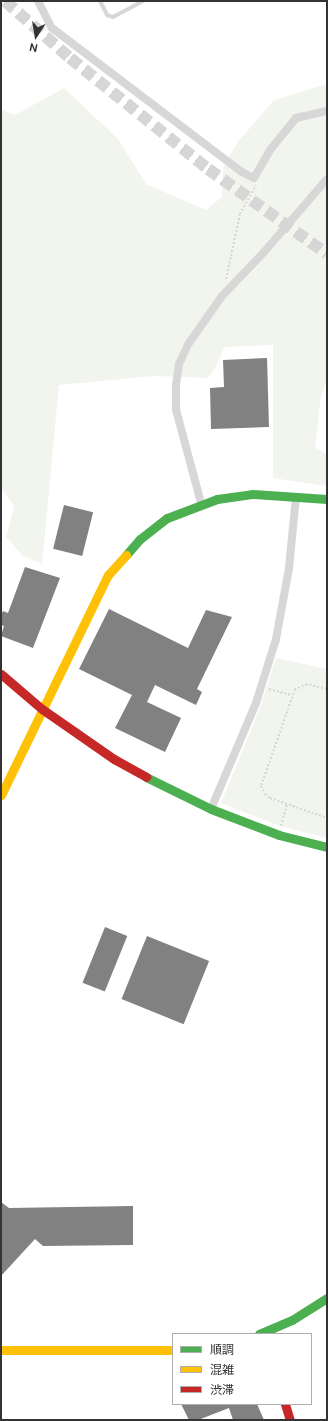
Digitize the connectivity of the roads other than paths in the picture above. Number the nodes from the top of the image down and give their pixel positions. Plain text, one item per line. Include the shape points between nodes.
1 (38, 1) edge
2 (100, 1) edge
3 (143, 1) edge
4 (327, 111) edge
5 (327, 179) edge
6 (296, 497) junction
7 (327, 499) edge
8 (200, 503) junction
9 (1, 674) edge
10 (42, 709) junction
11 (1, 795) edge
12 (211, 810) junction
13 (327, 848) edge
14 (327, 1298) edge
15 (264, 1333) edge
16 (1, 1350) edge
17 (172, 1350) edge
18 (285, 1405) edge
19 (290, 1420) edge

1 - 4 street via 52,28 242,172 254,178 270,150 296,118
2 - 3 lane via 108,15 113,17
5 - 8 street via 222,296 189,343 180,364 176,385 176,410
6 - 7 street
6 - 8 street via 252,494
6 - 12 street via 289,568 276,639 262,687
8 - 10 street via 167,518 140,539 108,575
9 - 10 street
10 - 11 street
10 - 12 street via 114,759
12 - 13 street via 279,835
14 - 15 street via 292,1320
16 - 17 street
18 - 19 street

